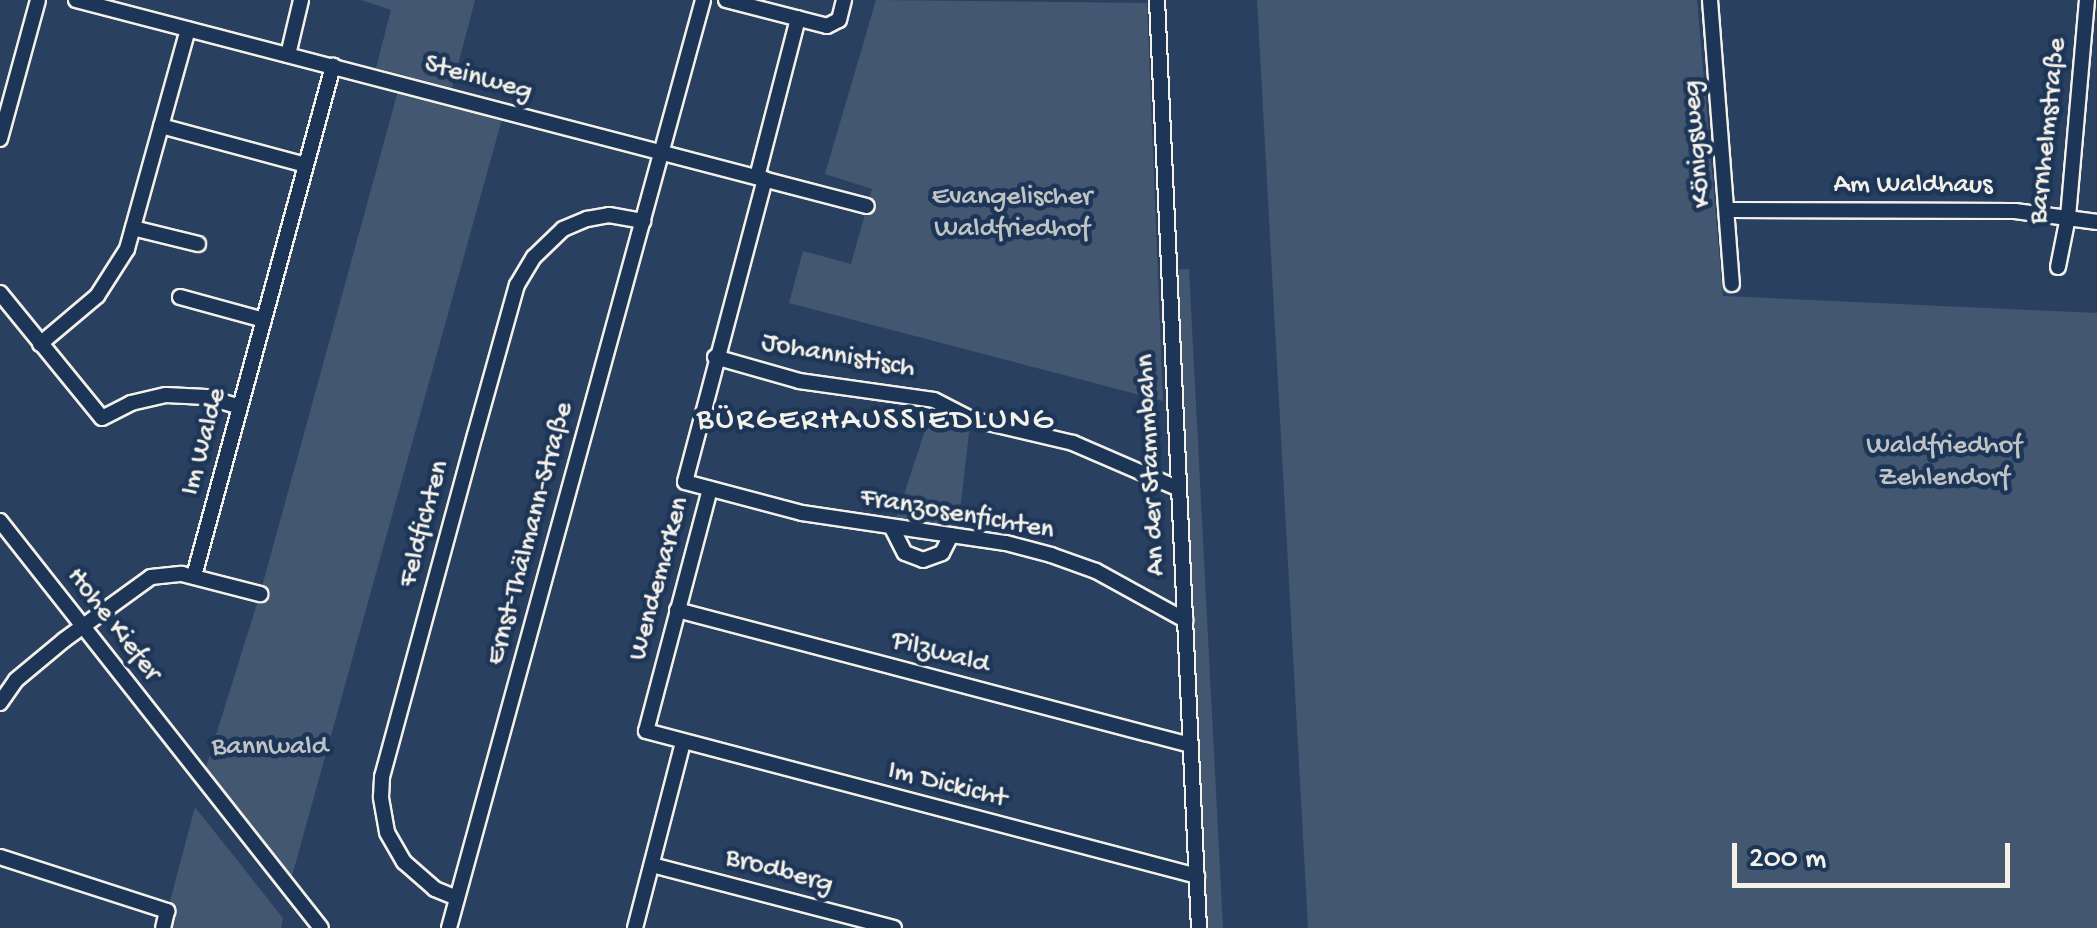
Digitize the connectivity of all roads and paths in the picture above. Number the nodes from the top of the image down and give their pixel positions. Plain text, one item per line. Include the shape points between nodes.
1 (38, 0) edge
2 (76, 0) edge
3 (300, 0) edge
4 (703, 0) edge
5 (726, 0) edge
6 (844, 0) edge
7 (1158, 0) edge
8 (1710, 0) edge
9 (2086, 0) edge
10 (798, 18) junction
11 (188, 29) junction
12 (288, 55) junction
13 (333, 66) junction
14 (161, 126) junction
15 (0, 138) edge
16 (662, 153) junction
17 (306, 165) junction
18 (761, 178) junction
19 (867, 206) dead end
20 (1729, 210) junction
21 (2068, 217) junction
22 (643, 220) junction
23 (2097, 222) edge
24 (134, 228) junction
25 (198, 244) dead end
26 (2058, 267) dead end
27 (1732, 284) dead end
28 (0, 293) edge
29 (180, 296) dead end
30 (264, 320) junction
31 (40, 344) junction
32 (714, 357) junction
33 (240, 407) junction
34 (1177, 488) junction
35 (710, 489) junction
36 (0, 521) edge
37 (892, 528) junction
38 (951, 534) junction
39 (194, 576) junction
40 (260, 594) dead end
41 (677, 610) junction
42 (1185, 620) junction
43 (82, 626) junction
44 (0, 703) edge
45 (683, 744) junction
46 (1190, 746) junction
47 (0, 857) edge
48 (652, 865) junction
49 (1197, 876) junction
50 (458, 898) junction
51 (162, 928) edge
52 (321, 928) edge
53 (449, 928) edge
54 (635, 928) edge
55 (894, 928) edge
56 (1199, 928) edge

1 - 15 street
2 - 11 street, Steinweg
3 - 12 street
4 - 16 street, Ernst-Thälmann-Straße
5 - 10 street
6 - 10 street via 832,25
7 - 34 street, An der Stammbahn
8 - 20 street, Königsweg
9 - 21 street, Barnhelmstraße
10 - 18 street, Wendemarken
11 - 12 street, Steinweg
11 - 14 street
12 - 13 street, Steinweg
13 - 16 street, Steinweg
13 - 17 street, Im Walde
14 - 17 street
14 - 24 street
16 - 18 street, Steinweg
16 - 22 street, Ernst-Thälmann-Straße
17 - 30 street, Im Walde
18 - 19 street, Steinweg
18 - 32 street, Wendemarken
20 - 21 street, Am Waldhaus
20 - 27 street, Königsweg
21 - 23 street, Am Waldhaus
21 - 26 street, Barnhelmstraße
22 - 50 street, Ernst-Thälmann-Straße
22 - 50 street, Feldfichten via 587,218 534,257 517,284 475,435 380,797 404,862
24 - 25 street
24 - 31 street via 108,283
28 - 31 street
29 - 30 street
30 - 33 street, Im Walde
31 - 33 street via 102,418 166,395
32 - 34 street, Johannistisch via 798,381 934,400 971,419 1073,443
32 - 35 street, Wendemarken via 684,478
33 - 39 street, Im Walde
34 - 42 street, An der Stammbahn
35 - 37 street, Franzosenfichten
35 - 41 street, Wendemarken
36 - 43 street, Hohe Kiefer
37 - 38 street, Franzosenfichten
37 - 38 street via 905,554 923,560 942,553
38 - 42 street, Franzosenfichten via 1096,571
39 - 40 street
39 - 43 street via 151,577
41 - 45 street, Wendemarken via 646,731
41 - 46 street, Pilzwald
42 - 46 street, An der Stammbahn
43 - 44 street via 16,680
43 - 52 street, Hohe Kiefer
45 - 48 street
45 - 49 street, Im Dickicht
46 - 49 street, An der Stammbahn
47 - 51 street via 167,911
48 - 54 street
48 - 55 street, Brodberg
49 - 56 street, An der Stammbahn
50 - 53 street, Ernst-Thälmann-Straße

